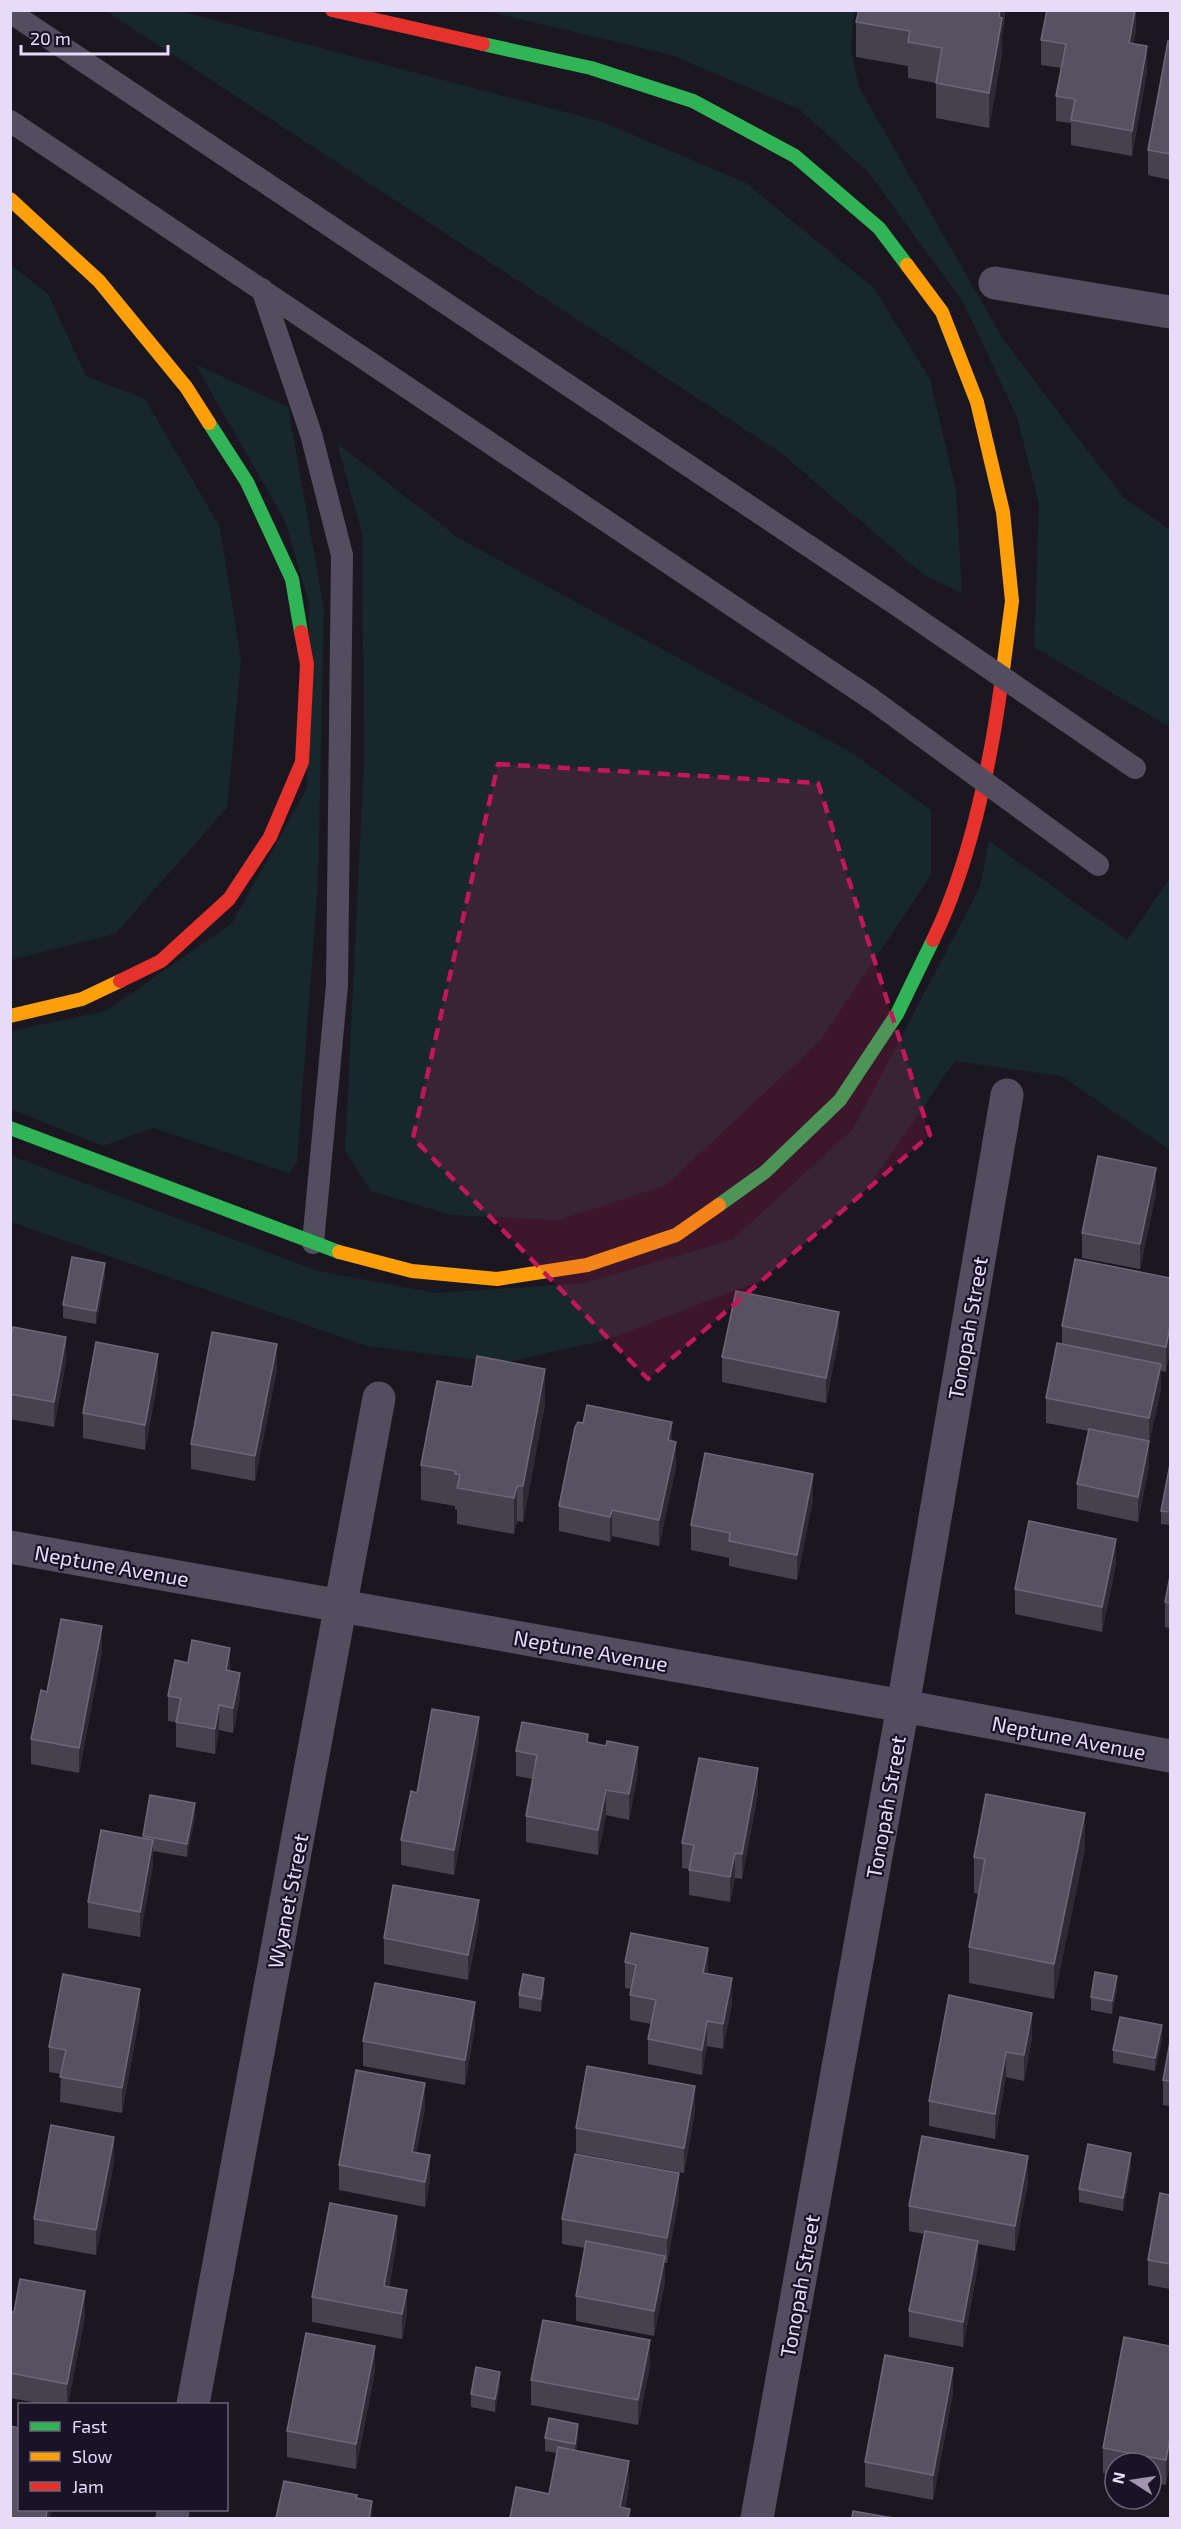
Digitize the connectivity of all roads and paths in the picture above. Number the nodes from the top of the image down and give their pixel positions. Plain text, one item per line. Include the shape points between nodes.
1 (332, 10) edge
2 (10, 12) edge
3 (10, 121) edge
4 (10, 199) edge
5 (995, 283) dead end
6 (262, 290) junction
7 (1170, 312) edge
8 (1135, 768) dead end
9 (1098, 866) dead end
10 (10, 1016) edge
11 (1006, 1095) dead end
12 (10, 1128) edge
13 (313, 1243) junction
14 (379, 1398) dead end
15 (10, 1547) edge
16 (342, 1606) junction
17 (903, 1706) junction
18 (1170, 1756) edge
19 (193, 2403) edge
20 (757, 2518) edge

1 - 13 highway via 591,68 693,101 795,156 879,228 942,312 980,413 1003,512 1012,601 991,746 977,812 945,915 897,1014 840,1100 765,1172 676,1235 587,1265 497,1279 412,1271
2 - 8 lane, bridge
3 - 6 lane
4 - 10 highway via 99,281 186,387 248,482 292,579 307,664 302,762 270,837 229,899 162,961 82,999
5 - 7 street
6 - 9 lane, bridge via 870,699
6 - 13 lane via 311,434 342,555 337,985
11 - 17 street, Tonopah Street
12 - 13 highway
14 - 16 street, Wyanet Street
15 - 16 street, Neptune Avenue
16 - 17 street, Neptune Avenue
16 - 19 street, Wyanet Street
17 - 18 street, Neptune Avenue
17 - 20 street, Tonopah Street

